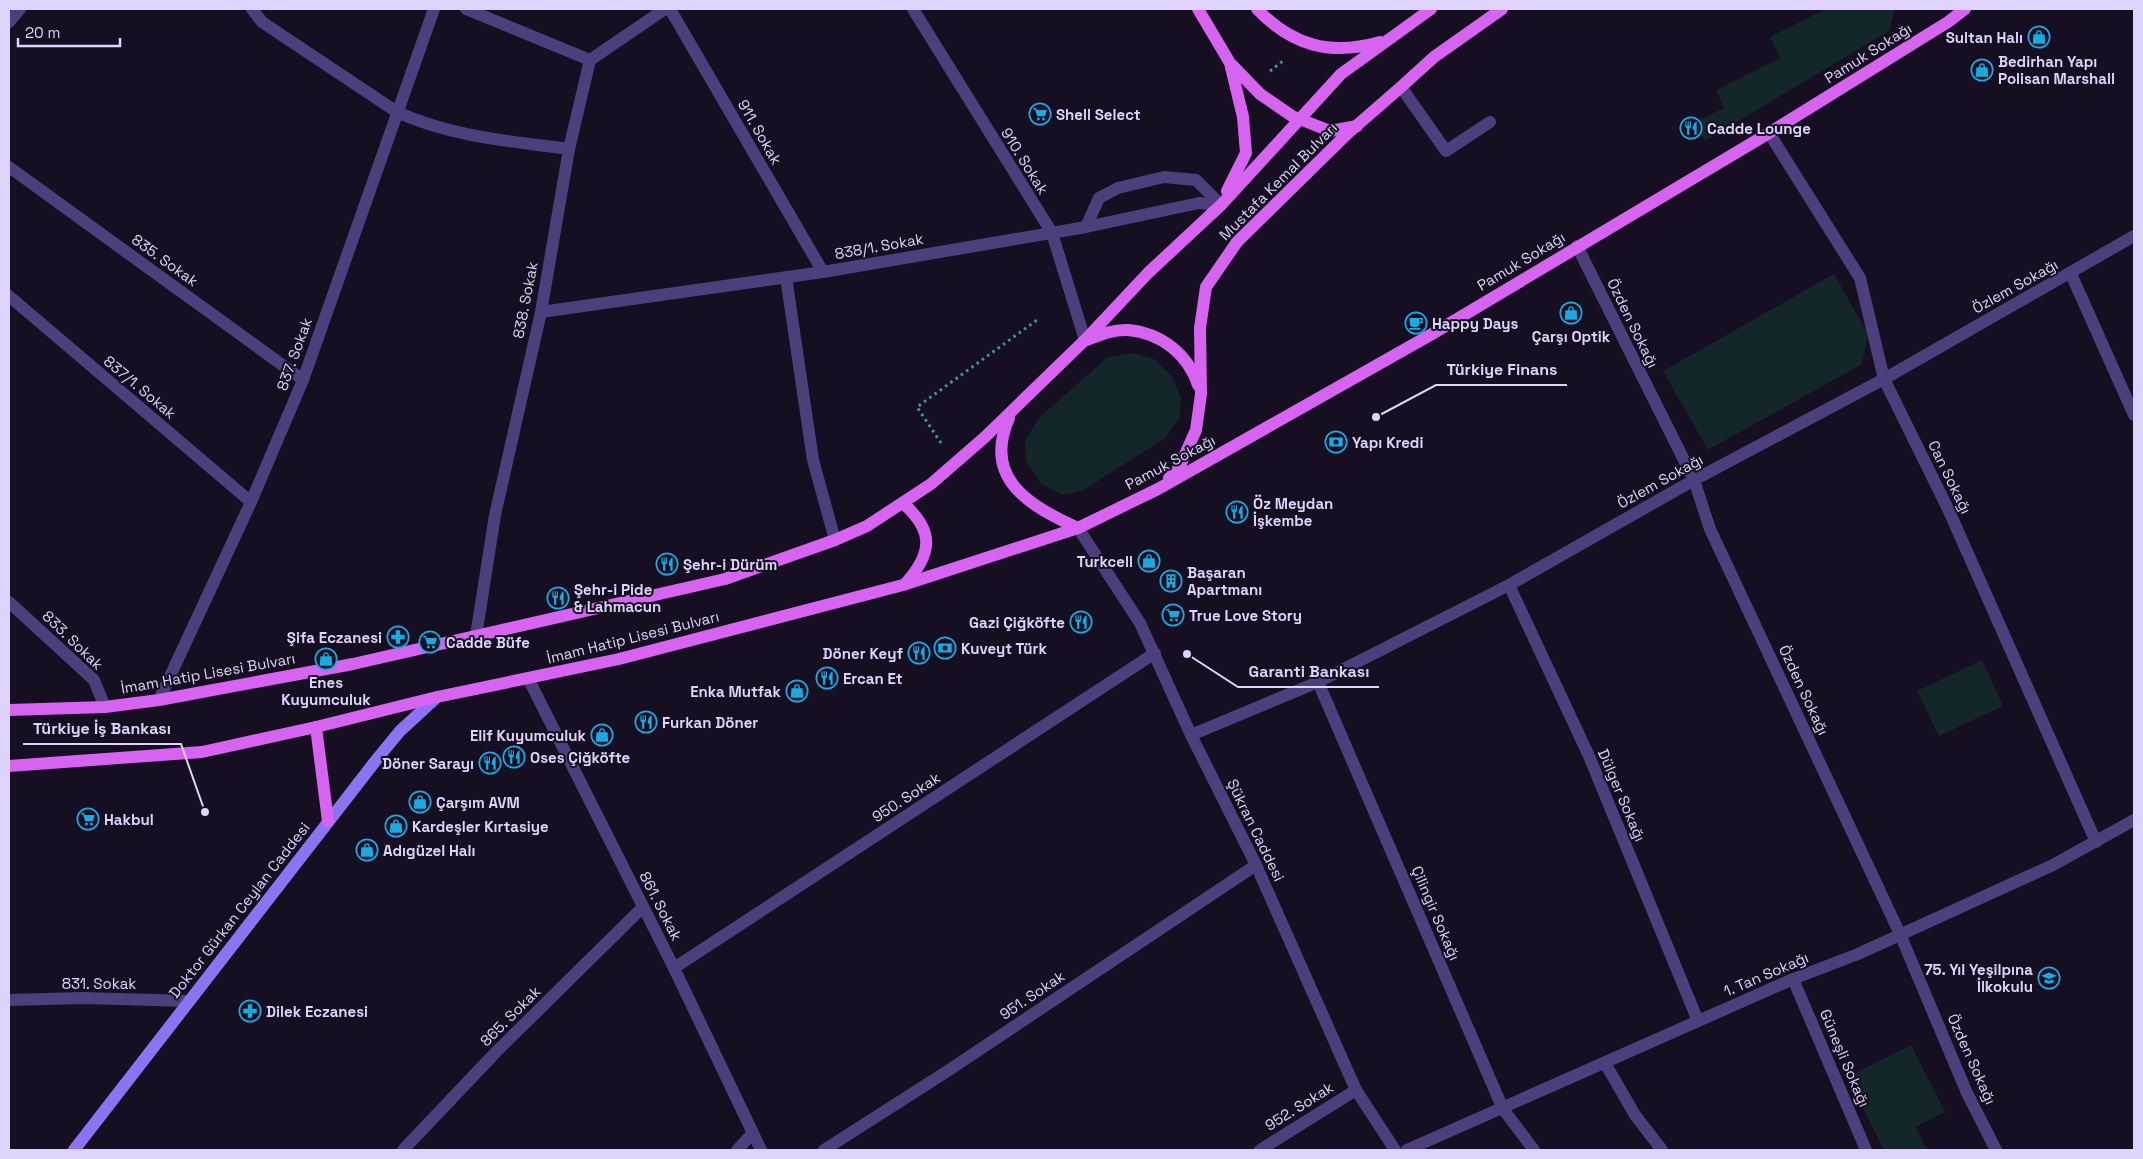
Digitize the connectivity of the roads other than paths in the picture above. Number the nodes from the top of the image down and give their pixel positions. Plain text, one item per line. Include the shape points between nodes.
1 (20, 9) edge
2 (252, 9) edge
3 (434, 9) edge
4 (466, 9) edge
5 (665, 9) edge
6 (670, 9) edge
7 (913, 9) edge
8 (1198, 9) edge
9 (1257, 9) edge
10 (1431, 9) edge
11 (1502, 9) edge
12 (1964, 9) edge
13 (1972, 9) edge
14 (9, 22) edge
15 (1948, 22) junction
16 (1387, 40) junction
17 (590, 60) junction
18 (1230, 63) junction
19 (1401, 87) junction
20 (398, 112) junction
21 (1299, 119) junction
22 (1490, 122) dead end
23 (1357, 126) junction
24 (1769, 133) junction
25 (569, 149) junction
26 (9, 167) edge
27 (1220, 205) junction
28 (1086, 227) junction
29 (1052, 233) junction
30 (2134, 236) edge
31 (1577, 246) junction
32 (823, 272) junction
33 (2071, 274) junction
34 (786, 277) junction
35 (9, 296) edge
36 (541, 312) junction
37 (1085, 340) junction
38 (1884, 378) junction
39 (303, 380) junction
40 (1201, 394) junction
41 (1012, 411) junction
42 (2134, 415) edge
43 (1694, 480) junction
44 (1158, 489) junction
45 (251, 502) junction
46 (904, 504) junction
47 (1078, 528) junction
48 (836, 540) junction
49 (1510, 585) junction
50 (903, 586) junction
51 (9, 602) edge
52 (476, 636) junction
53 (1155, 653) junction
54 (528, 678) junction
55 (1318, 682) junction
56 (436, 696) junction
57 (159, 700) junction
58 (106, 707) junction
59 (9, 710) edge
60 (316, 727) junction
61 (1191, 735) junction
62 (9, 766) edge
63 (2134, 820) edge
64 (328, 821) junction
65 (2096, 842) junction
66 (1256, 865) junction
67 (643, 907) junction
68 (1900, 934) junction
69 (674, 968) junction
70 (1793, 979) junction
71 (9, 1000) edge
72 (189, 1001) junction
73 (1698, 1021) junction
74 (1605, 1063) junction
75 (1356, 1090) junction
76 (1503, 1109) junction
77 (753, 1133) junction
78 (74, 1150) edge
79 (403, 1150) edge
80 (737, 1150) edge
81 (761, 1150) edge
82 (824, 1150) edge
83 (1260, 1150) edge
84 (1396, 1150) edge
85 (1407, 1150) edge
86 (1534, 1150) edge
87 (1662, 1150) edge
88 (1866, 1150) edge
89 (1996, 1150) edge

1 - 14 street
2 - 20 street via 262,22
3 - 20 street, 837. Sokak
4 - 17 street
5 - 17 street
6 - 32 street, 911. Sokak
7 - 29 street, 910. Sokak
8 - 18 main road
9 - 16 main road via 1302,43 1325,48 1349,48
10 - 16 main road, Mustafa Kemal Bulvarı
11 - 19 main road, Mustafa Kemal Bulvarı via 1434,57
12 - 15 main road
13 - 15 street, Pamuk Sokağı
15 - 24 main road, Pamuk Sokağı
16 - 21 main road, Mustafa Kemal Bulvarı via 1341,74
17 - 25 street, 838. Sokak
18 - 21 main road via 1260,94
18 - 27 main road via 1243,117 1246,153
19 - 22 street via 1446,151
19 - 23 main road, Mustafa Kemal Bulvarı
20 - 25 street via 456,133
20 - 39 street, 837. Sokak
21 - 23 main road via 1330,131
21 - 27 main road, Mustafa Kemal Bulvarı
23 - 40 main road, Mustafa Kemal Bulvarı via 1237,242 1206,287 1200,328
24 - 31 main road, Pamuk Sokağı
24 - 38 street, Can Sokağı via 1860,278
25 - 36 street, 838. Sokak
26 - 39 street, 835. Sokak
27 - 28 street, 838/1. Sokak via 1199,203
27 - 28 street via 1196,180 1164,177 1118,188 1099,198
27 - 37 main road, Mustafa Kemal Bulvarı via 1148,273
28 - 29 street, 838/1. Sokak
29 - 32 street, 838/1. Sokak
29 - 37 street, 910. Sokak
30 - 33 street, Özlem Sokağı
31 - 43 street, Özden Sokağı
31 - 44 main road, Pamuk Sokağı via 1432,334
32 - 34 street, 838/1. Sokak
33 - 38 street, Özlem Sokağı
33 - 42 street
34 - 36 street, 838/1. Sokak
34 - 48 street via 814,460
35 - 45 street, 837/1. Sokak
36 - 52 street, 838. Sokak via 495,515
37 - 40 main road via 1112,331 1127,330 1156,338 1176,349 1190,367
37 - 41 main road, Mustafa Kemal Bulvarı
38 - 43 street, Özlem Sokağı
38 - 65 street, Can Sokağı via 1949,511
39 - 45 street, 837. Sokak
40 - 44 main road, Mustafa Kemal Bulvarı via 1196,430 1180,468
41 - 46 main road, İmam Hatip Lisesi Bulvarı via 955,464
41 - 47 main road via 1001,435 1000,457 1008,479 1022,496 1042,511
43 - 49 street, Özlem Sokağı
43 - 68 street, Özden Sokağı via 1710,529
44 - 47 main road, Pamuk Sokağı
45 - 57 street, 837. Sokak
46 - 48 main road, İmam Hatip Lisesi Bulvarı
46 - 50 main road via 917,515 927,540 920,567
47 - 50 main road, İmam Hatip Lisesi Bulvarı
47 - 53 street, Şükran Caddesi via 1140,623
48 - 52 main road, İmam Hatip Lisesi Bulvarı via 725,579
49 - 55 street, Özlem Sokağı
49 - 73 street, Dülger Sokağı via 1588,756
50 - 54 main road, İmam Hatip Lisesi Bulvarı via 619,659
51 - 58 street, 833. Sokak via 94,680
52 - 57 main road, İmam Hatip Lisesi Bulvarı via 353,664
53 - 61 street, Şükran Caddesi
53 - 69 street, 950. Sokak
54 - 56 main road, İmam Hatip Lisesi Bulvarı
54 - 67 street, 861. Sokak
55 - 61 street, Özlem Sokağı
55 - 76 street, Çilingir Sokağı
56 - 60 main road, İmam Hatip Lisesi Bulvarı
56 - 64 main road, Doktor Gürkan Ceylan Caddesi via 400,731
57 - 58 main road, İmam Hatip Lisesi Bulvarı
58 - 59 main road, İmam Hatip Lisesi Bulvarı
60 - 62 main road, İmam Hatip Lisesi Bulvarı via 202,752
60 - 64 main road
61 - 66 street, Şükran Caddesi
63 - 65 street, 1. Tan Sokağı
64 - 72 main road, Doktor Gürkan Ceylan Caddesi
65 - 68 street, 1. Tan Sokağı via 2053,865
66 - 75 street, Şükran Caddesi
66 - 82 street, 951. Sokak
67 - 69 street, 861. Sokak
67 - 79 street, 865. Sokak via 496,1052
68 - 70 street, 1. Tan Sokağı
68 - 89 street, Özden Sokağı via 1967,1093
69 - 77 street, 861. Sokak
70 - 73 street, 1. Tan Sokağı
70 - 88 street, Güneşli Sokağı
71 - 72 street, 831. Sokak
72 - 78 main road, Doktor Gürkan Ceylan Caddesi
73 - 74 street, 1. Tan Sokağı
74 - 76 street, 1. Tan Sokağı
74 - 87 street via 1635,1114
75 - 83 street, 952. Sokak
75 - 84 street, Şükran Caddesi
76 - 85 street, 1. Tan Sokağı
76 - 86 street, Çilingir Sokağı
77 - 80 street
77 - 81 street, 861. Sokak

